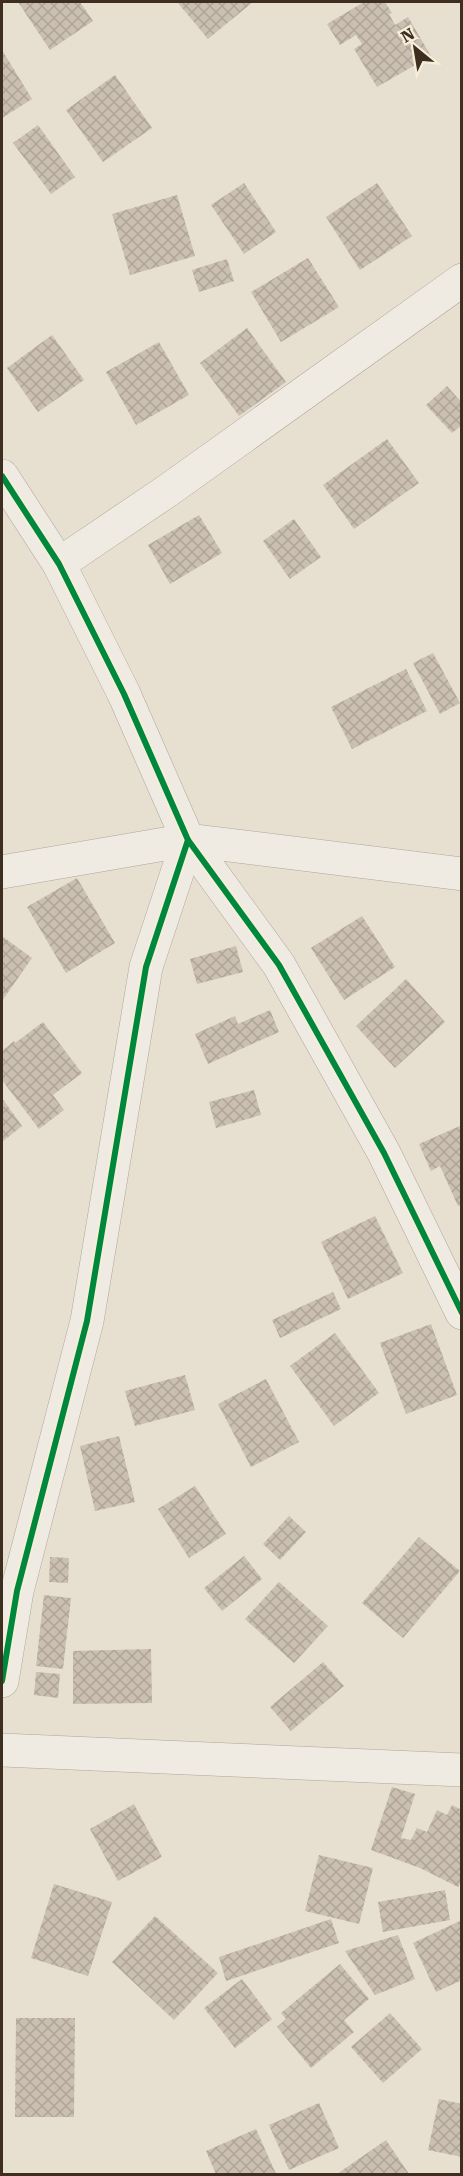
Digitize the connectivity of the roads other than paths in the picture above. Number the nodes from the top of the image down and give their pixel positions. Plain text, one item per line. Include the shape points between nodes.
1 (462, 280) edge
2 (2, 476) edge
3 (59, 564) junction
4 (188, 840) junction
5 (2, 872) edge
6 (462, 874) edge
7 (462, 1313) edge
8 (2, 1681) edge
9 (2, 1750) edge
10 (462, 1770) edge

1 - 3 street
2 - 3 street
3 - 4 street via 124,694
4 - 5 street
4 - 6 street
4 - 7 street via 279,965 384,1153
4 - 8 street via 146,967 87,1321 17,1591
9 - 10 street

